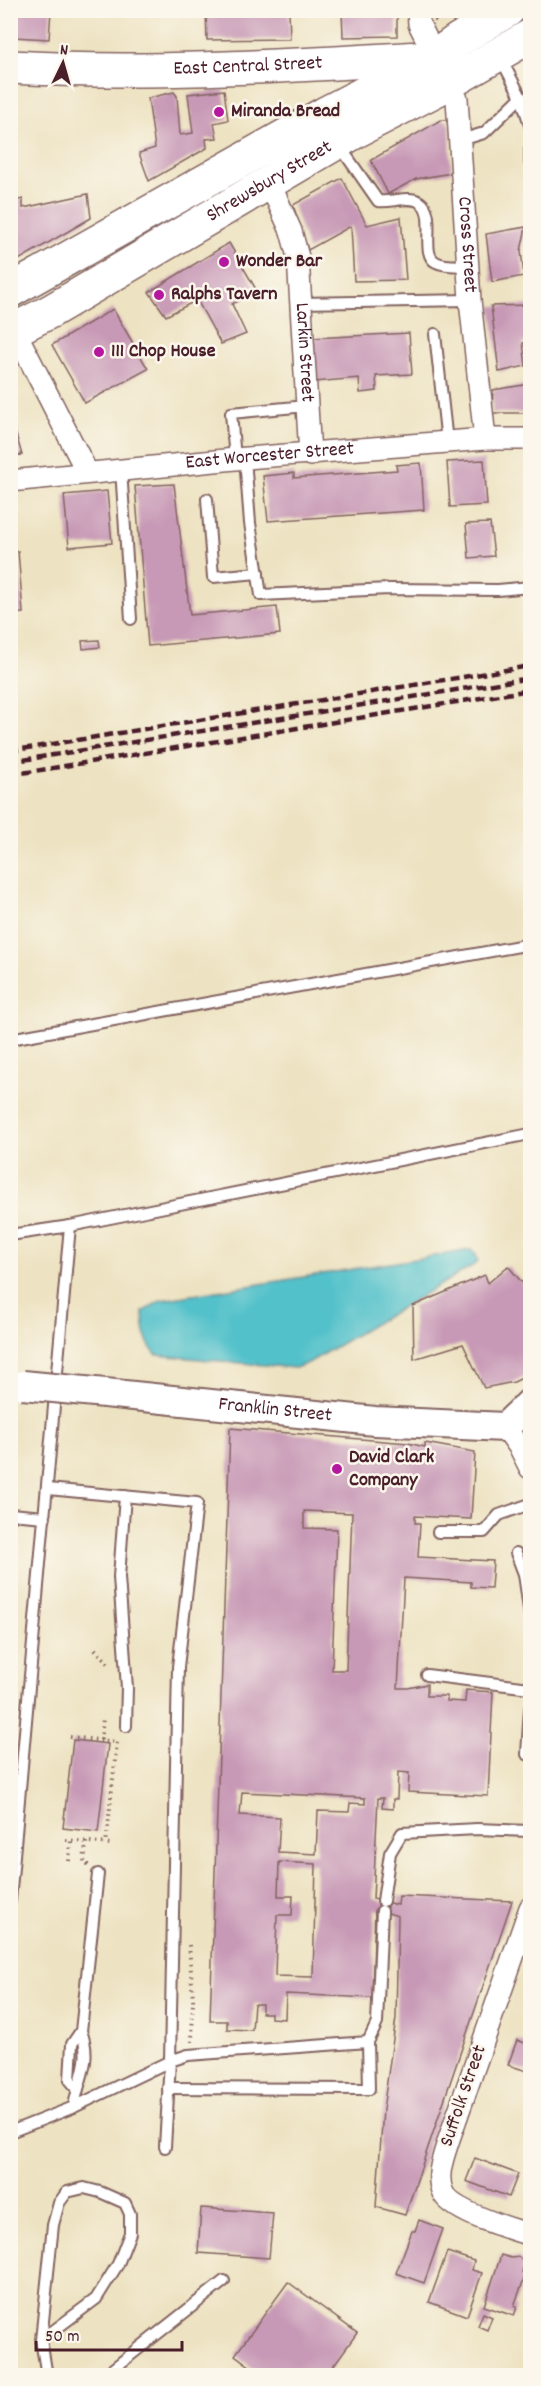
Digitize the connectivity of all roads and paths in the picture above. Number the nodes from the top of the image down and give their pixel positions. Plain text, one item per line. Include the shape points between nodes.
1 (418, 10) edge
2 (508, 10) edge
3 (531, 36) edge
4 (492, 58) junction
5 (317, 64) junction
6 (10, 67) edge
7 (442, 70) junction
8 (521, 97) junction
9 (531, 125) edge
10 (330, 128) junction
11 (461, 140) junction
12 (531, 149) edge
13 (531, 162) edge
14 (270, 184) junction
15 (468, 266) junction
16 (10, 291) edge
17 (470, 300) junction
18 (300, 303) junction
19 (12, 328) edge
20 (435, 334) dead end
21 (307, 406) junction
22 (484, 439) junction
23 (531, 439) edge
24 (447, 442) junction
25 (310, 454) junction
26 (240, 458) junction
27 (121, 469) junction
28 (87, 472) junction
29 (10, 481) edge
30 (207, 499) dead end
31 (258, 573) junction
32 (531, 587) edge
33 (131, 619) dead end
34 (531, 945) edge
35 (10, 1039) edge
36 (531, 1134) edge
37 (70, 1226) junction
38 (10, 1235) edge
39 (17, 1385) edge
40 (531, 1403) edge
41 (518, 1430) edge
42 (531, 1468) edge
43 (48, 1489) junction
44 (124, 1496) junction
45 (531, 1504) edge
46 (10, 1514) edge
47 (45, 1517) junction
48 (438, 1532) dead end
49 (516, 1553) dead end
50 (531, 1616) edge
51 (427, 1675) dead end
52 (531, 1688) edge
53 (531, 1709) edge
54 (103, 1718) dead end
55 (126, 1726) dead end
56 (70, 1737) dead end
57 (101, 1740) junction
58 (531, 1755) edge
59 (531, 1831) edge
60 (86, 1842) junction
61 (69, 1861) dead end
62 (84, 1862) dead end
63 (98, 1874) dead end
64 (10, 1901) edge
65 (531, 1908) edge
66 (188, 1938) dead end
67 (368, 2042) junction
68 (192, 2055) junction
69 (170, 2061) junction
70 (168, 2088) junction
71 (74, 2107) junction
72 (10, 2132) edge
73 (165, 2147) dead end
74 (531, 2235) edge
75 (224, 2281) dead end
76 (41, 2340) junction
77 (47, 2376) edge
78 (104, 2376) edge

1 - 7 street, Cross Street via 419,24
2 - 7 main road, Shrewsbury Street via 458,40
3 - 4 main road
4 - 7 main road, East Central Street
4 - 8 lane
5 - 6 main road, East Central Street via 75,71
5 - 7 main road, East Central Street
5 - 10 main road
7 - 10 main road, Shrewsbury Street
7 - 11 street, Cross Street via 457,99
8 - 9 lane
8 - 11 lane via 484,133
10 - 14 main road, Shrewsbury Street
10 - 15 lane via 378,201 410,199 424,207 433,262
10 - 16 main road, Shrewsbury Street
11 - 15 street, Cross Street
12 - 13 lane
14 - 18 street, Larkin Street via 298,257
14 - 19 main road, Shrewsbury Street via 51,311
15 - 17 street, Cross Street
17 - 18 lane
17 - 22 street, Cross Street
18 - 21 street, Larkin Street
19 - 28 street
20 - 24 lane
21 - 25 street, Larkin Street
21 - 26 lane via 231,413
22 - 23 street, East Worcester Street
22 - 24 street, East Worcester Street
24 - 25 street, East Worcester Street
25 - 26 street, East Worcester Street
26 - 27 street, East Worcester Street
26 - 31 lane
27 - 28 street, East Worcester Street
27 - 33 lane
28 - 29 street, East Worcester Street
30 - 31 lane via 213,577
31 - 32 lane via 261,595
34 - 35 lane
36 - 37 lane
37 - 38 lane
37 - 43 lane
39 - 41 main road, Franklin Street, bridge via 375,1421
40 - 41 main road
41 - 42 street via 520,1448
43 - 44 lane
43 - 47 lane
44 - 55 lane via 119,1577
44 - 69 lane via 196,1503 178,1667
45 - 48 lane via 499,1515 484,1532
46 - 47 lane
47 - 64 lane
49 - 50 lane
51 - 52 lane
53 - 58 lane via 527,1754
54 - 57 path
56 - 57 path
57 - 60 path via 117,1742 109,1844
59 - 67 lane via 402,1833 390,1853 377,2023
60 - 61 path via 69,1840
60 - 62 path
63 - 71 lane via 81,2031 86,2044 84,2075 76,2087
65 - 74 street, Suffolk Street via 442,2160 440,2177 446,2197 460,2208
66 - 68 path
67 - 68 lane
67 - 70 lane via 369,2089
68 - 69 lane
69 - 70 lane
69 - 71 lane
70 - 73 lane
71 - 72 lane
75 - 78 lane
76 - 76 lane via 53,2225 59,2203 67,2192 84,2187 125,2203 130,2214 130,2233 118,2264 96,2299
76 - 77 lane

